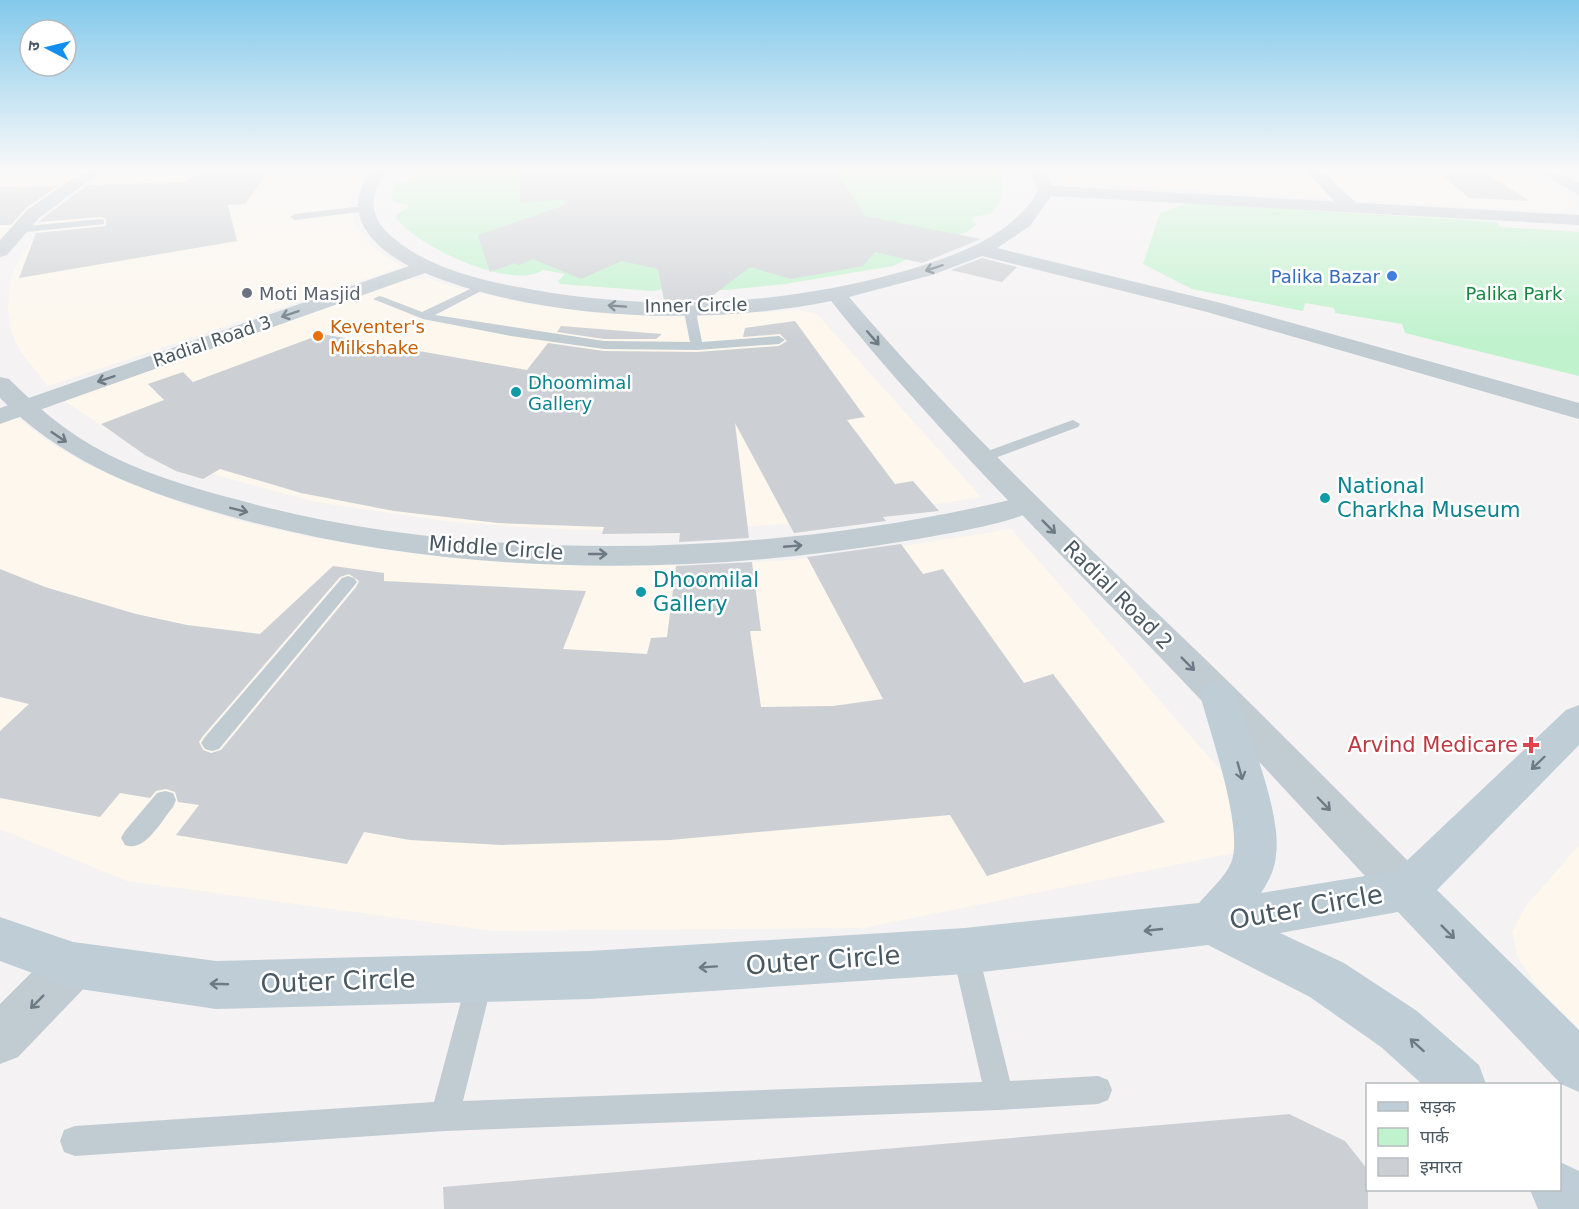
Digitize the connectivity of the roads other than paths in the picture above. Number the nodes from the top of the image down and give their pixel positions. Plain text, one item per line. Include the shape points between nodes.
1 (27, 226) edge
2 (372, 226) edge
3 (1018, 226) edge
4 (20, 227) joint
5 (1, 248) edge
6 (980, 250) junction
7 (424, 267) junction
8 (483, 286) junction
9 (836, 294) junction
10 (379, 299) dead end
11 (688, 307) junction
12 (423, 316) junction
13 (779, 340) dead end
14 (697, 346) junction
15 (0, 384) edge
16 (1579, 411) edge
17 (12, 412) edge
18 (1073, 424) dead end
19 (982, 458) junction
20 (1026, 505) junction
21 (348, 582) dead end
22 (1218, 694) junction
23 (1579, 720) edge
24 (212, 743) dead end
25 (165, 800) dead end
26 (133, 837) dead end
27 (1407, 890) junction
28 (1211, 923) junction
29 (0, 939) edge
30 (965, 951) junction
31 (73, 965) junction
32 (480, 977) junction
33 (0, 1039) edge
34 (1579, 1066) edge
35 (1459, 1083) edge
36 (1098, 1090) dead end
37 (999, 1096) junction
38 (445, 1116) junction
39 (75, 1141) dead end
40 (1558, 1191) edge
41 (1575, 1209) edge

1 - 4 lane
2 - 7 street, Inner Circle via 384,242
3 - 6 street, Inner Circle
4 - 5 street
6 -> 9 street, Inner Circle via 894,281
6 - 16 street via 1214,307
7 - 8 street, Inner Circle
7 -> 17 street, Radial Road 3
11 -> 8 street, Inner Circle via 565,301
8 - 12 lane
9 - 11 street, Inner Circle
9 -> 19 street, Radial Road 2
10 - 12 lane
11 - 14 lane
12 - 14 lane via 604,345
13 - 14 lane
15 - 17 street, Middle Circle
17 -> 20 street, Middle Circle via 39,423 97,459 185,494 275,519 454,547 588,554 727,551 938,527
18 - 19 lane
19 - 20 street, Radial Road 2
20 -> 22 street, Radial Road 2
21 - 24 lane
22 -> 27 street, Radial Road 2
22 -> 28 main road via 1256,838 1252,867
23 -> 27 main road, Outer Circle
25 - 26 lane
27 - 28 main road, Outer Circle
27 -> 34 main road
28 -> 30 main road, Outer Circle
35 -> 28 main road via 1399,1029 1328,980
29 - 31 main road, Outer Circle
30 -> 32 main road, Outer Circle via 590,975
30 - 37 lane
32 -> 31 main road, Outer Circle via 216,985
31 -> 33 street
32 - 38 lane
36 - 37 lane
37 - 38 lane
38 - 39 lane
40 - 41 main road

